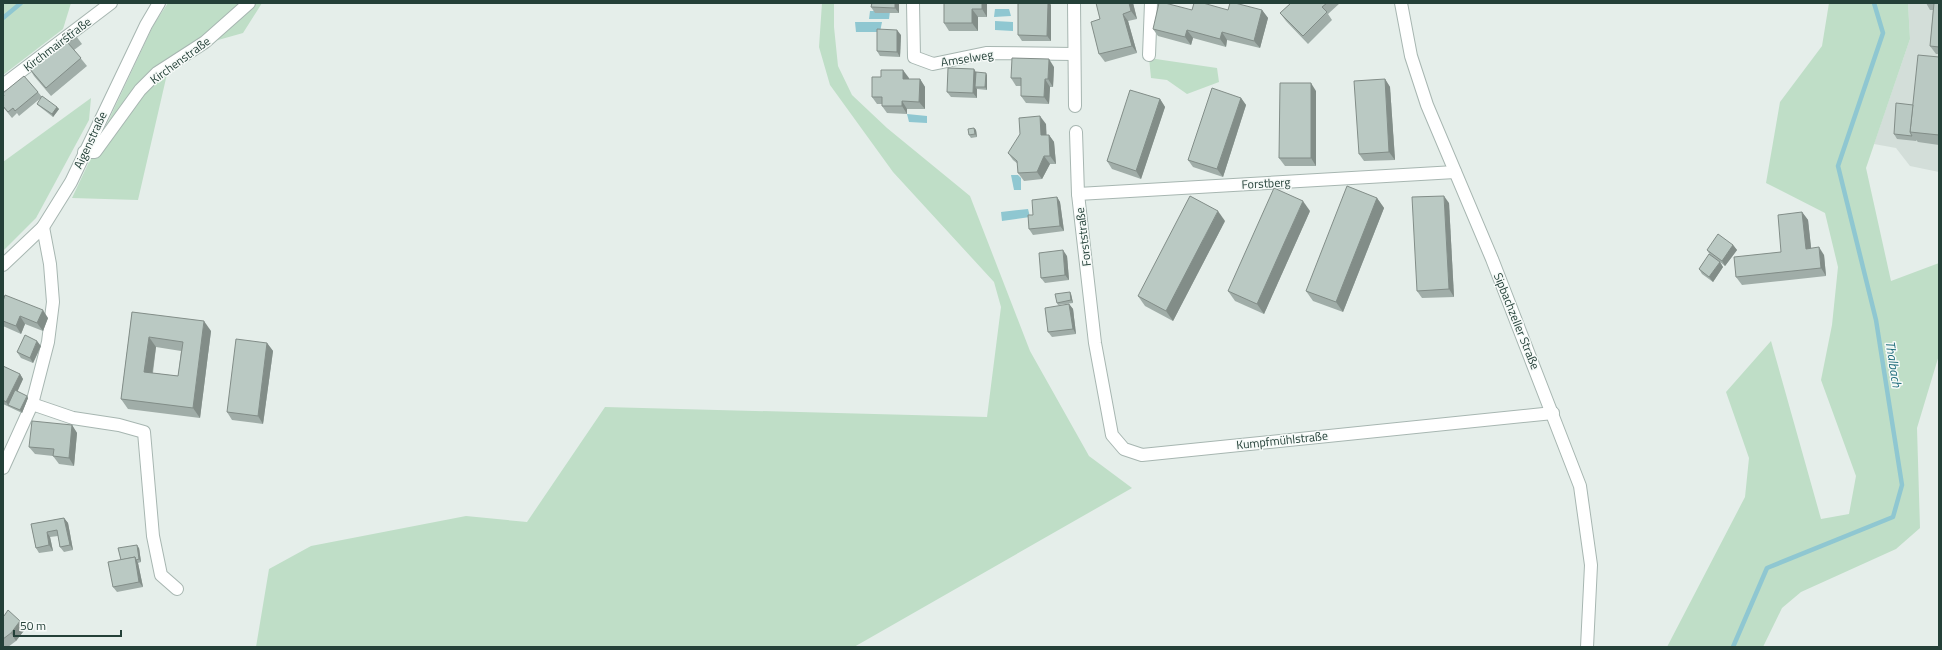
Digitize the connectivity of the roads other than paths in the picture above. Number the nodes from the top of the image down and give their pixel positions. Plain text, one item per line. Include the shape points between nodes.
1 (111, 3) edge
2 (159, 3) edge
3 (249, 3) edge
4 (913, 3) edge
5 (1074, 3) edge
6 (1151, 3) edge
7 (1401, 3) edge
8 (1074, 54) junction
9 (1150, 55) dead end
10 (3, 85) edge
11 (1075, 106) dead end
12 (1076, 132) dead end
13 (84, 152) junction
14 (1455, 172) junction
15 (1078, 194) junction
16 (43, 227) junction
17 (3, 265) edge
18 (1095, 342) joint
19 (32, 404) junction
20 (1553, 413) junction
21 (3, 468) edge
22 (177, 589) dead end
23 (1587, 647) edge

1 - 10 street, Kirchmairstraße
2 - 13 street, Aigenstraße
3 - 13 street, Kirchenstraße via 205,42 157,73 140,90 95,152
4 - 8 street, Amselweg via 914,56 933,64 986,53
5 - 8 street
6 - 9 street
7 - 14 street, Sipbachzeller Straße via 1411,56 1427,105
8 - 11 street
12 - 15 street, Forststraße
13 - 16 street, Aigenstraße via 70,182
14 - 15 street, Forstberg
14 - 20 street, Sipbachzeller Straße
15 - 18 street, Forststraße
16 - 17 street, Aigenstraße
16 - 19 street via 50,264 53,302 48,342
18 - 20 street, Kumpfmühlstraße via 1112,435 1124,449 1142,455
19 - 21 street
19 - 22 street via 73,418 119,425 144,432 153,536 161,575
20 - 23 street, Sipbachzeller Straße via 1580,486 1591,565

